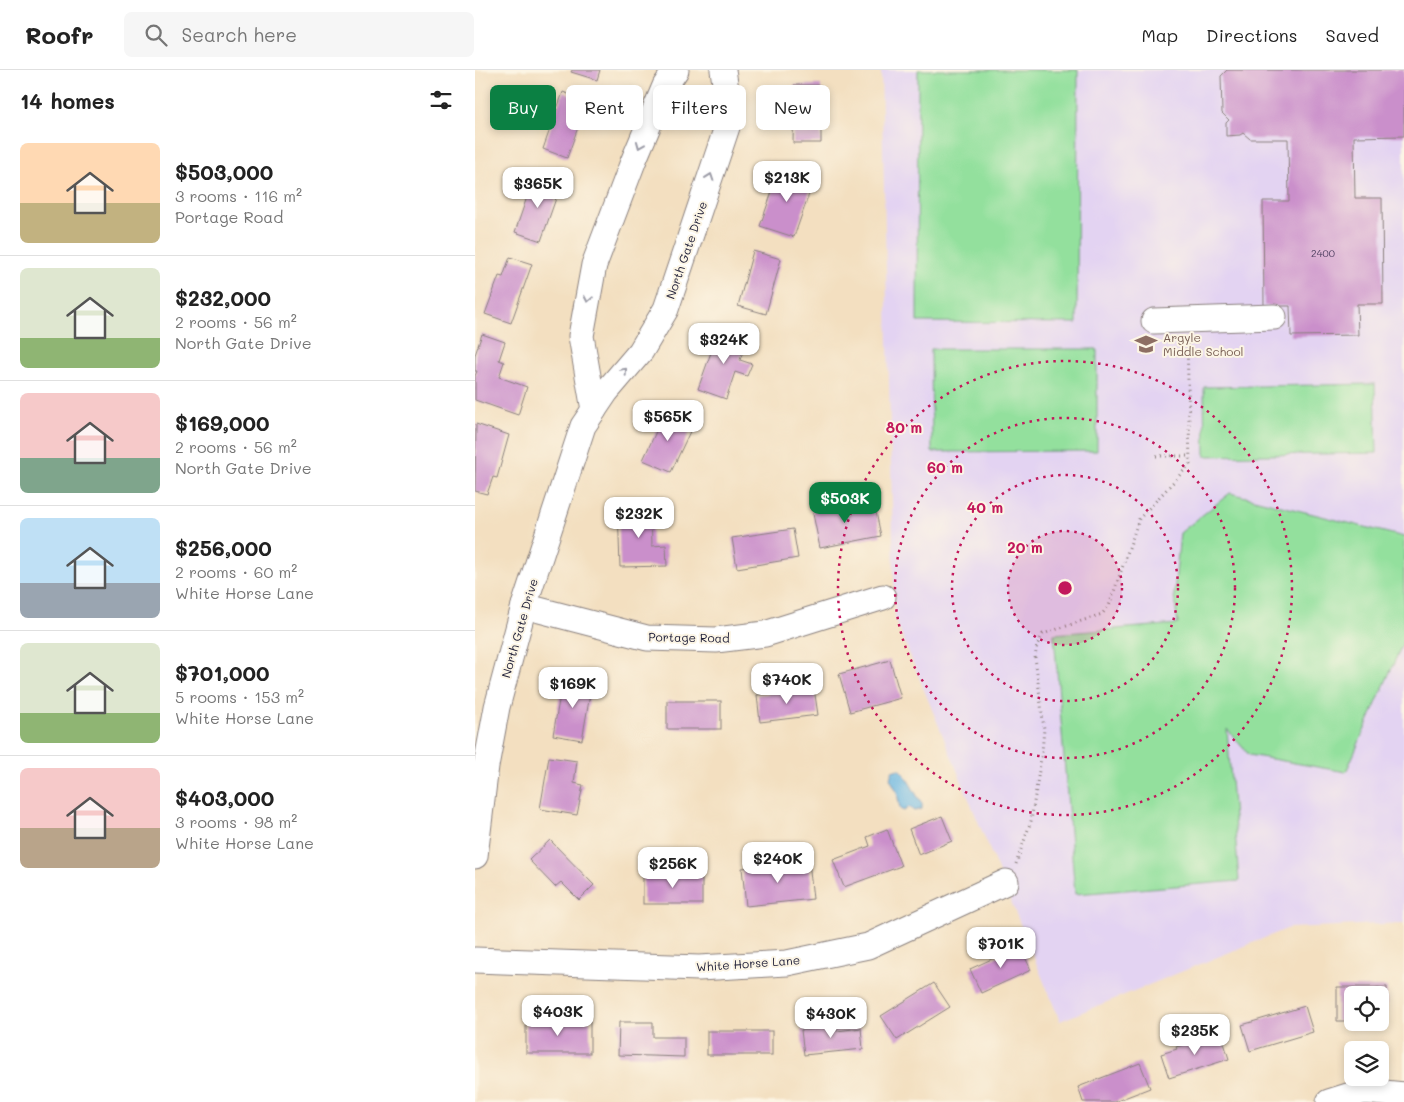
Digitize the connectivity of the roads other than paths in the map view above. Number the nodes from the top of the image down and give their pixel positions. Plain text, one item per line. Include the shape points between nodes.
1 (676, 70) edge
2 (723, 70) edge
3 (1274, 317) dead end
4 (1154, 321) dead end
5 (594, 410) junction
6 (883, 597) dead end
7 (524, 606) junction
8 (475, 856) edge
9 (1006, 882) road end
10 (475, 960) edge
11 (1404, 1095) edge
12 (1329, 1102) edge

1 -> 5 street via 665,86 633,162 594,265 581,336
5 -> 2 street, North Gate Drive via 641,351 666,309 727,127
3 - 4 street
5 - 7 street, North Gate Drive via 583,426
6 - 7 street, Portage Road via 765,634 716,640 647,638
7 - 8 street, North Gate Drive via 497,707
9 - 10 street, White Horse Lane via 868,946 787,963 699,968
11 - 12 street via 1364,1091

